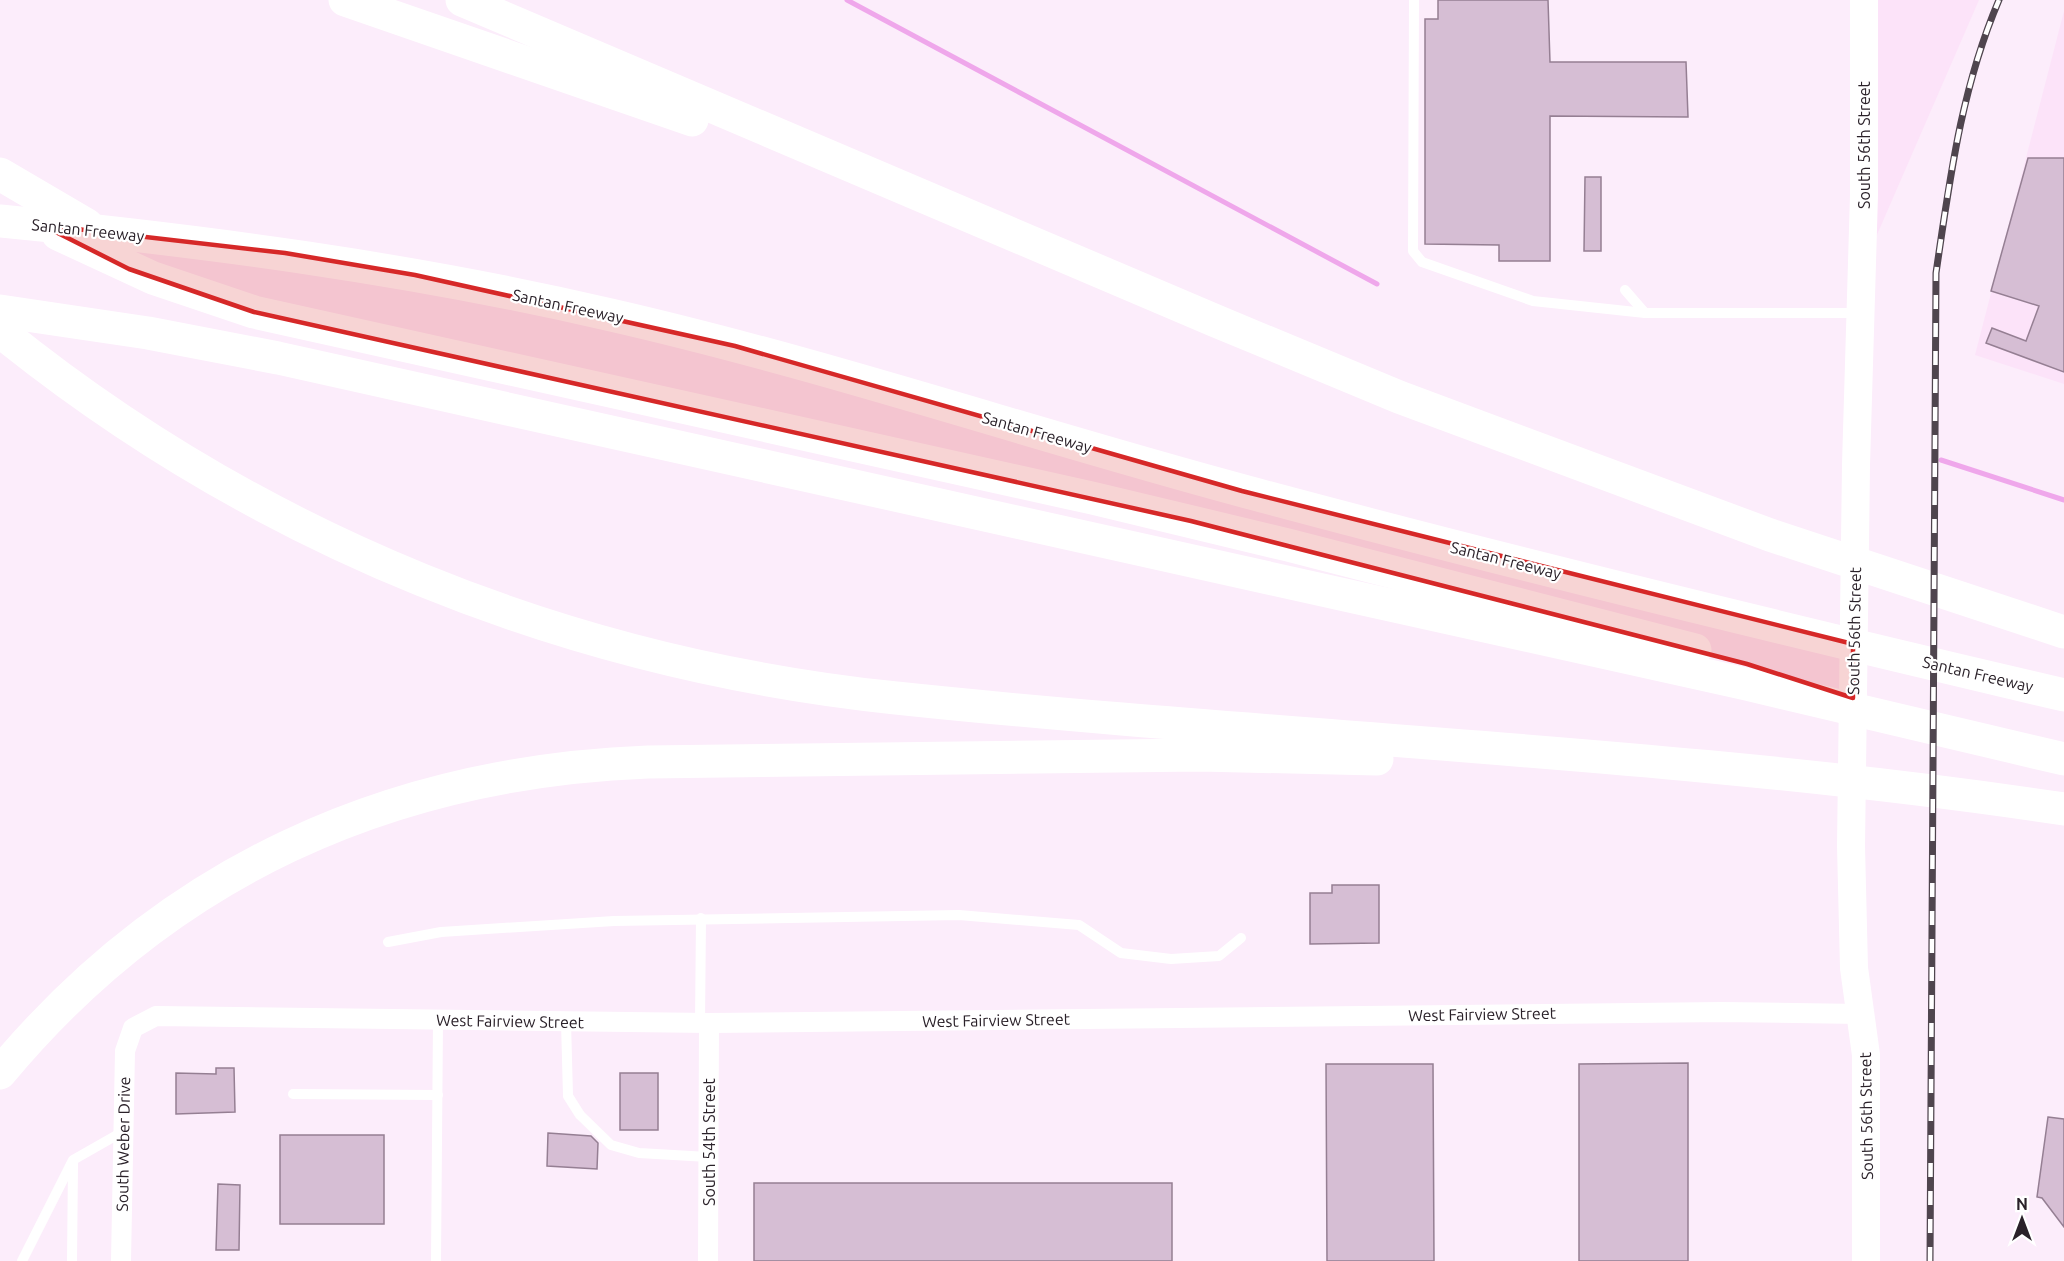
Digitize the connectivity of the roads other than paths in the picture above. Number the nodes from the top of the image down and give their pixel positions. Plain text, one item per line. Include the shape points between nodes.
1 (345, 0) edge
2 (462, 0) edge
3 (1414, 0) edge
4 (1864, 0) edge
5 (0, 174) edge
6 (878, 177) junction
7 (0, 200) edge
8 (0, 221) edge
9 (1625, 290) dead end
10 (257, 301) junction
11 (0, 311) edge
12 (1645, 313) junction
13 (1862, 313) junction
14 (0, 331) edge
15 (1528, 566) junction
16 (2064, 632) edge
17 (1747, 674) junction
18 (2064, 694) edge
19 (1567, 754) junction
20 (2064, 759) edge
21 (2064, 809) edge
22 (701, 918) junction
23 (1241, 938) dead end
24 (388, 942) dead end
25 (1861, 1014) junction
26 (438, 1020) junction
27 (566, 1022) junction
28 (705, 1023) junction
29 (133, 1028) joint
30 (0, 1073) edge
31 (293, 1094) dead end
32 (438, 1095) junction
33 (124, 1131) junction
34 (708, 1157) junction
35 (73, 1160) junction
36 (22, 1261) edge
37 (72, 1261) edge
38 (121, 1261) edge
39 (436, 1261) edge
40 (708, 1261) edge
41 (1866, 1261) edge

1 - 6 highway via 756,142
2 - 6 highway
3 - 12 lane via 1413,251 1422,262 1533,301
4 - 13 main road, South 56th Street
5 - 10 highway via 121,242 206,274
6 - 16 highway via 1399,397 1770,535
7 - 10 highway via 57,234 129,268 204,297
8 - 15 highway, Santan Freeway via 285,254 608,314 798,363 1242,491
9 - 12 lane
10 - 15 highway via 1239,510
10 - 17 highway via 1288,545
11 - 17 highway via 278,358
12 - 13 lane
13 - 25 main road, South 56th Street via 1851,846 1854,968
14 - 19 highway via 114,415 235,491 415,578 549,627 697,666 796,686 917,700
15 - 18 highway, Santan Freeway
17 - 20 highway
19 - 21 highway
19 - 30 highway via 1378,759 1189,756 648,762 569,767 493,778 423,795 346,821 274,853 210,888 96,973
22 - 23 lane via 959,915 1079,925 1121,953 1172,959 1219,956
22 - 24 lane via 441,932
22 - 28 lane
25 - 28 street, West Fairview Street via 1722,1012
25 - 41 main road, South 56th Street via 1866,1055
26 - 27 street, West Fairview Street
26 - 29 street, West Fairview Street via 156,1016
26 - 32 lane
27 - 28 street, West Fairview Street
27 - 34 lane via 568,1096 580,1115 611,1145 639,1153
28 - 34 street, South 54th Street
29 - 33 street, South Weber Drive via 125,1051
31 - 32 lane
32 - 39 lane
33 - 35 lane
33 - 38 street, South Weber Drive
34 - 40 street, South 54th Street
35 - 36 lane
35 - 37 lane

